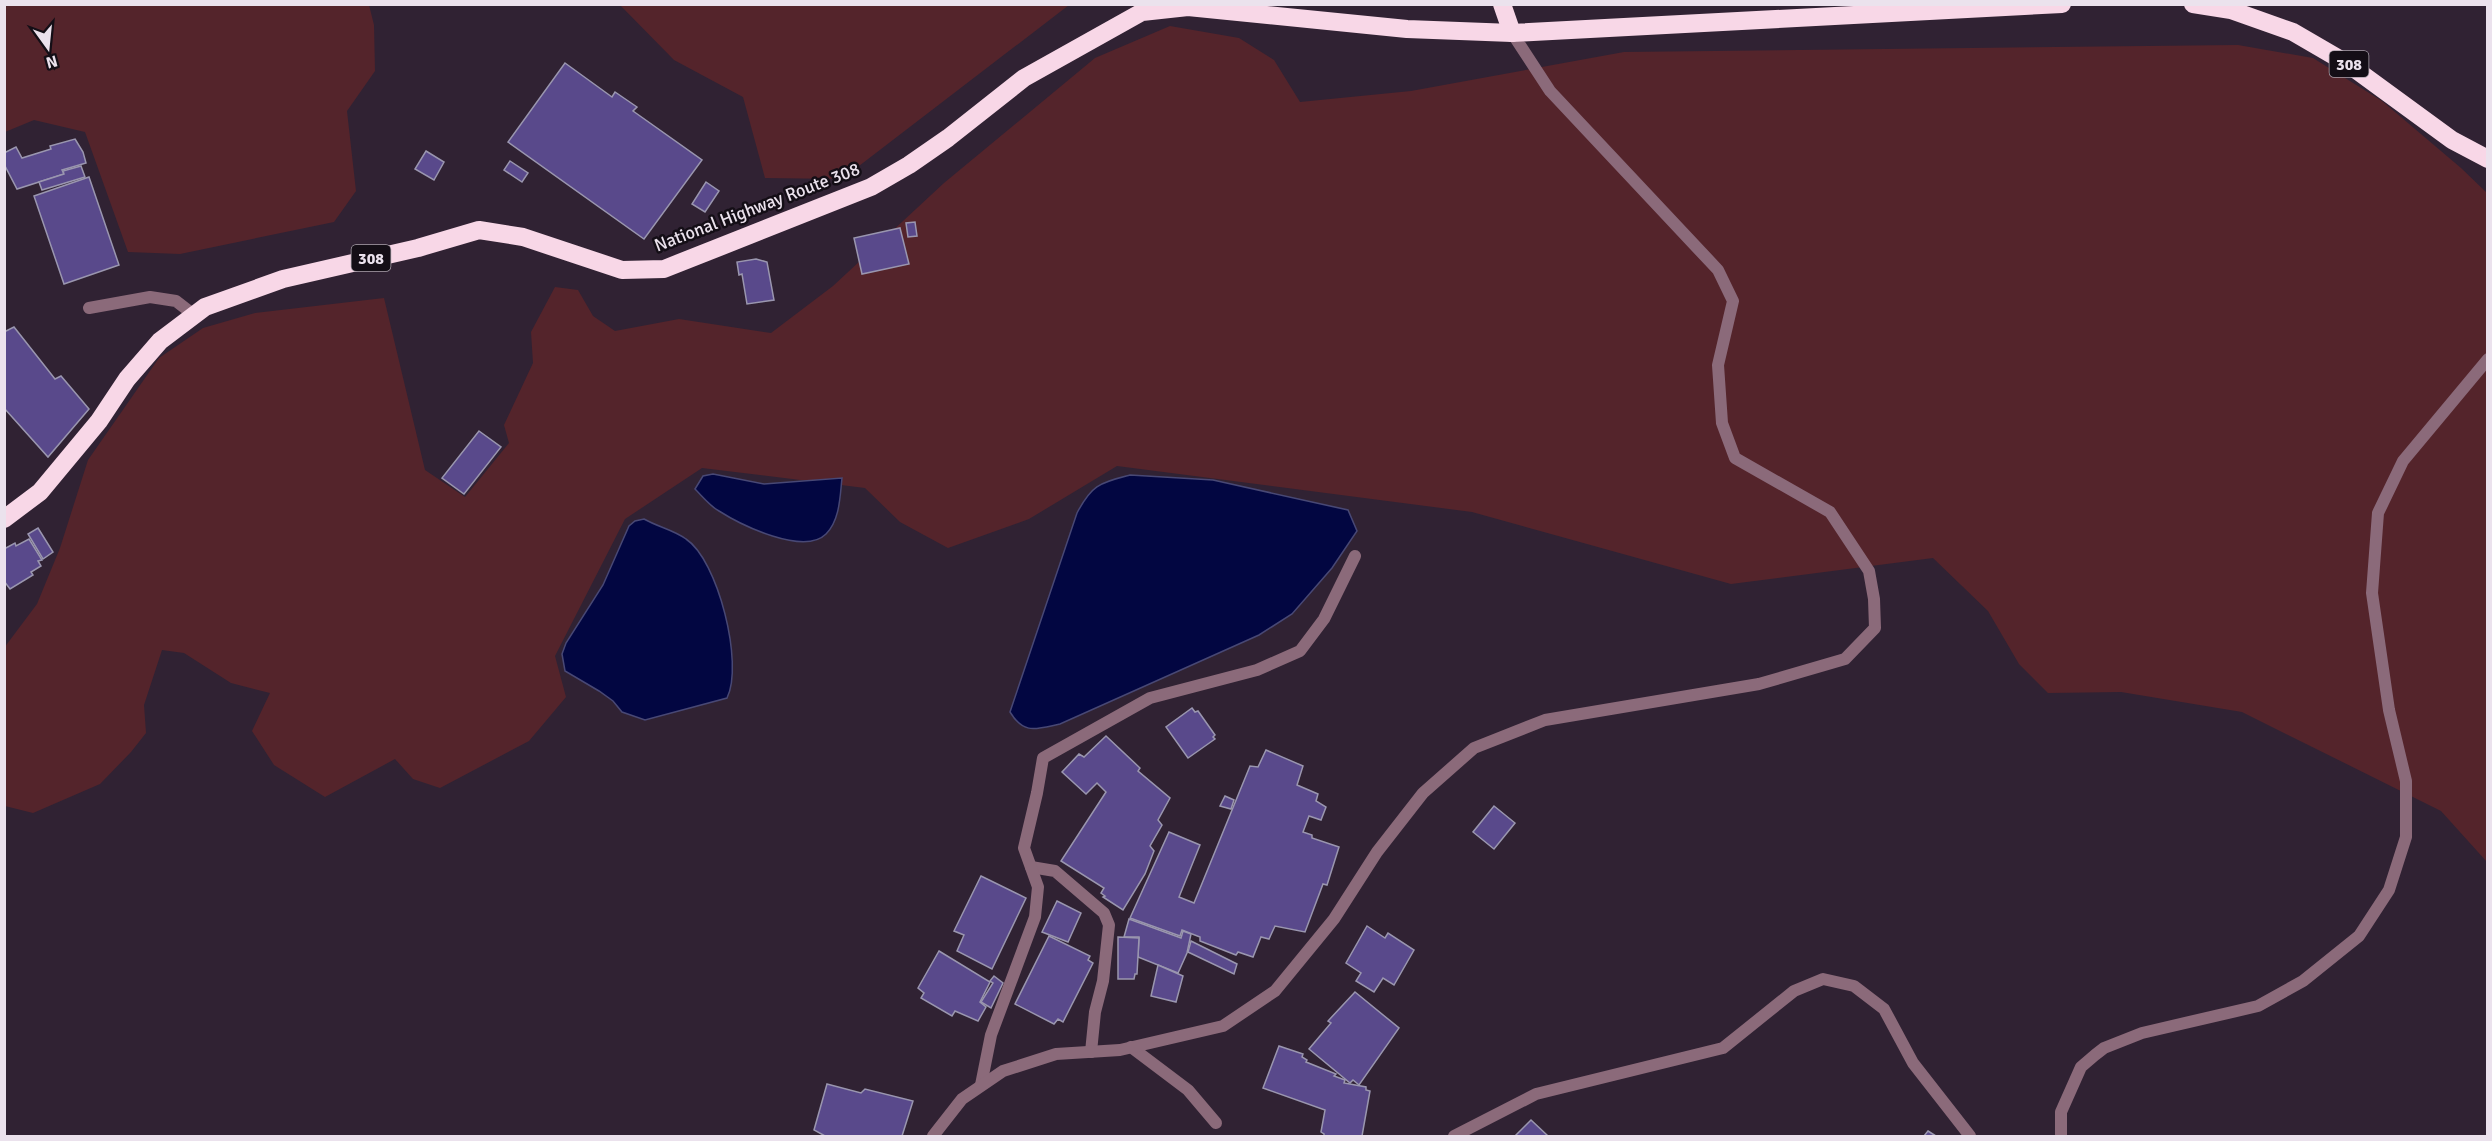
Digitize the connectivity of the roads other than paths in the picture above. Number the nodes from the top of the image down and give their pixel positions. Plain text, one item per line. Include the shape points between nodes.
1 (1502, 4) edge
2 (2062, 4) edge
3 (2193, 4) edge
4 (1188, 6) edge
5 (1512, 33) junction
6 (2487, 159) edge
7 (89, 308) dead end
8 (194, 315) junction
9 (2487, 359) edge
10 (4, 519) edge
11 (1355, 556) dead end
12 (1031, 867) junction
13 (1131, 1047) junction
14 (1091, 1052) junction
15 (981, 1086) junction
16 (1216, 1124) dead end
17 (933, 1137) edge
18 (1454, 1137) edge
19 (1970, 1137) edge
20 (2061, 1137) edge

1 - 5 highway
2 - 5 highway, National Highway Route 308 / 308
3 - 6 highway, 308 via 2231,10 2293,32 2348,63 2452,140
4 - 5 highway, National Highway Route 308 / 308 via 1407,29
4 - 8 highway, National Highway Route 308 / 308 via 1142,12 1064,54 1024,78 909,165 871,187 664,269 622,270 523,237 479,230 282,279 205,307
5 - 13 street via 1550,91 1718,270 1733,301 1718,366 1722,423 1735,458 1830,512 1869,571 1875,628 1845,659 1760,684 1545,720 1474,748 1423,793 1377,852 1334,919 1275,991 1223,1026
7 - 8 street via 150,297 176,301
8 - 10 highway, National Highway Route 308 / 308 via 160,340 40,492
9 - 20 street via 2403,461 2378,513 2372,593 2389,710 2406,781 2406,837 2389,890 2359,936 2303,981 2258,1006 2142,1033 2104,1048 2081,1067 2061,1113
11 - 12 street via 1324,619 1300,651 1257,669 1150,698 1043,758 1024,848
12 - 14 street via 1055,871 1104,913 1109,925
12 - 15 street via 1038,887 1035,917 990,1035
13 - 14 street
13 - 16 street via 1188,1090
14 - 15 street via 1056,1054 1003,1071
15 - 17 street via 962,1099
18 - 19 street via 1536,1094 1723,1048 1794,991 1823,979 1854,986 1884,1009 1913,1063

